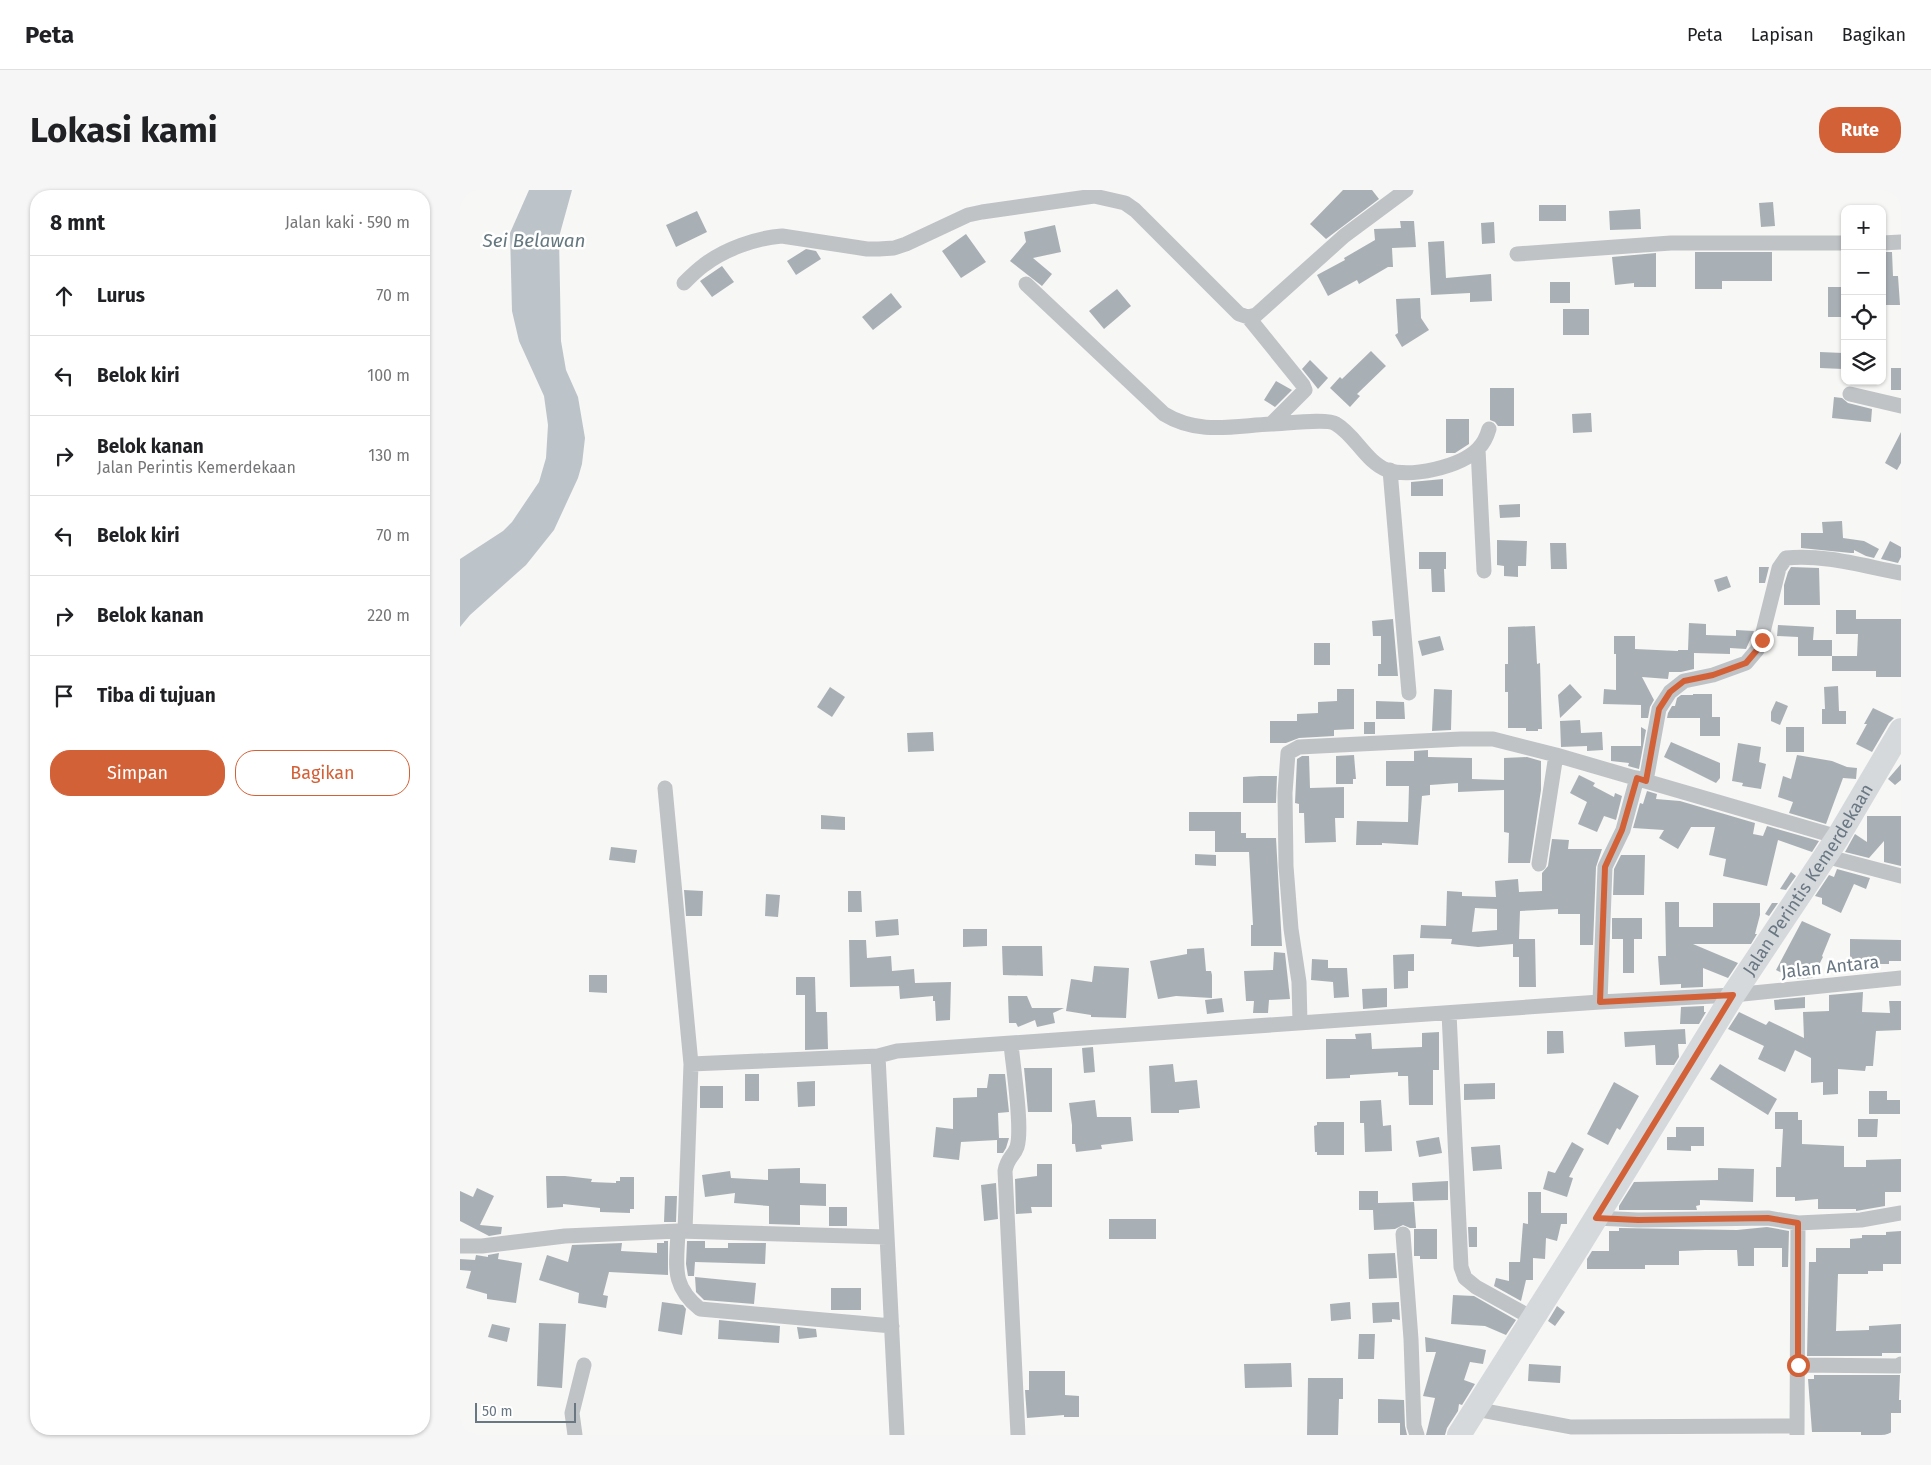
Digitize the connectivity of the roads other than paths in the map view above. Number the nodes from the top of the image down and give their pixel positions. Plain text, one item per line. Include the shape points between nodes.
1 (1406, 190) edge
2 (1886, 242) edge
3 (1901, 242) edge
4 (1841, 243) edge
5 (1517, 254) dead end
6 (684, 283) dead end
7 (1026, 284) dead end
8 (1248, 317) junction
9 (1850, 394) dead end
10 (1901, 406) edge
11 (1271, 424) junction
12 (1489, 429) dead end
13 (1478, 449) junction
14 (1390, 470) junction
15 (1484, 571) dead end
16 (1901, 573) edge
17 (1409, 693) dead end
18 (1901, 730) edge
19 (1556, 755) junction
20 (1642, 779) junction
21 (665, 788) dead end
22 (1838, 837) junction
23 (1824, 856) junction
24 (1539, 864) dead end
25 (1901, 876) edge
26 (1901, 978) edge
27 (1733, 995) junction
28 (1600, 1002) junction
29 (1449, 1013) junction
30 (1300, 1023) junction
31 (1011, 1044) junction
32 (878, 1056) junction
33 (690, 1064) junction
34 (1901, 1213) edge
35 (1596, 1218) junction
36 (1798, 1223) junction
37 (681, 1231) junction
38 (1403, 1234) dead end
39 (887, 1238) junction
40 (460, 1246) edge
41 (1532, 1318) junction
42 (892, 1326) junction
43 (1901, 1364) edge
44 (584, 1365) dead end
45 (1798, 1365) junction
46 (1475, 1409) junction
47 (1797, 1430) edge
48 (575, 1435) edge
49 (898, 1435) edge
50 (1018, 1435) edge
51 (1417, 1435) edge
52 (1459, 1435) edge

1 - 8 street via 1344,236 1256,315
2 - 3 street
4 - 5 street via 1671,243
6 - 8 street via 715,258 771,237 867,249 894,248 974,213 1094,196 1125,203 1135,210 1239,314
7 - 11 street via 1175,421 1205,428
8 - 11 street via 1305,388 1302,395
9 - 10 street
11 - 14 street via 1336,423 1378,464
12 - 13 street
13 - 14 street via 1436,470
13 - 15 street
14 - 17 street
16 - 20 street via 1833,559 1786,558 1779,568 1757,650 1746,663 1684,681 1670,692 1659,709
18 - 22 main road, Jalan Perintis Kemerdekaan
19 - 20 street
19 - 24 street
19 - 30 street via 1478,738 1299,747 1288,753 1286,866 1299,982
20 - 22 street
20 - 28 street via 1605,867
21 - 33 street
22 - 23 main road, Jalan Perintis Kemerdekaan
23 - 25 street
23 - 27 main road, Jalan Perintis Kemerdekaan
26 - 27 street, Jalan Antara
27 - 28 street, Jalan Antara
27 - 35 main road, Jalan Perintis Kemerdekaan
28 - 29 street, Jalan Antara
29 - 30 street, Jalan Antara
29 - 41 street via 1461,1268 1465,1278 1476,1287
30 - 31 street, Jalan Antara
31 - 32 street, Jalan Antara via 897,1051
31 - 50 street via 1019,1125 1017,1147 1006,1162 1005,1171
32 - 33 street, Jalan Antara
32 - 39 street
33 - 37 street
34 - 36 street via 1861,1220
35 - 36 street via 1768,1218
35 - 41 main road, Jalan Perintis Kemerdekaan
36 - 45 street
37 - 39 street
37 - 40 street
37 - 42 street via 678,1282 700,1309
38 - 51 street
39 - 42 street
41 - 46 main road, Jalan Perintis Kemerdekaan
42 - 49 street
43 - 45 street
44 - 48 street via 572,1413
45 - 47 street
46 - 47 street via 1570,1427
46 - 52 main road, Jalan Perintis Kemerdekaan

